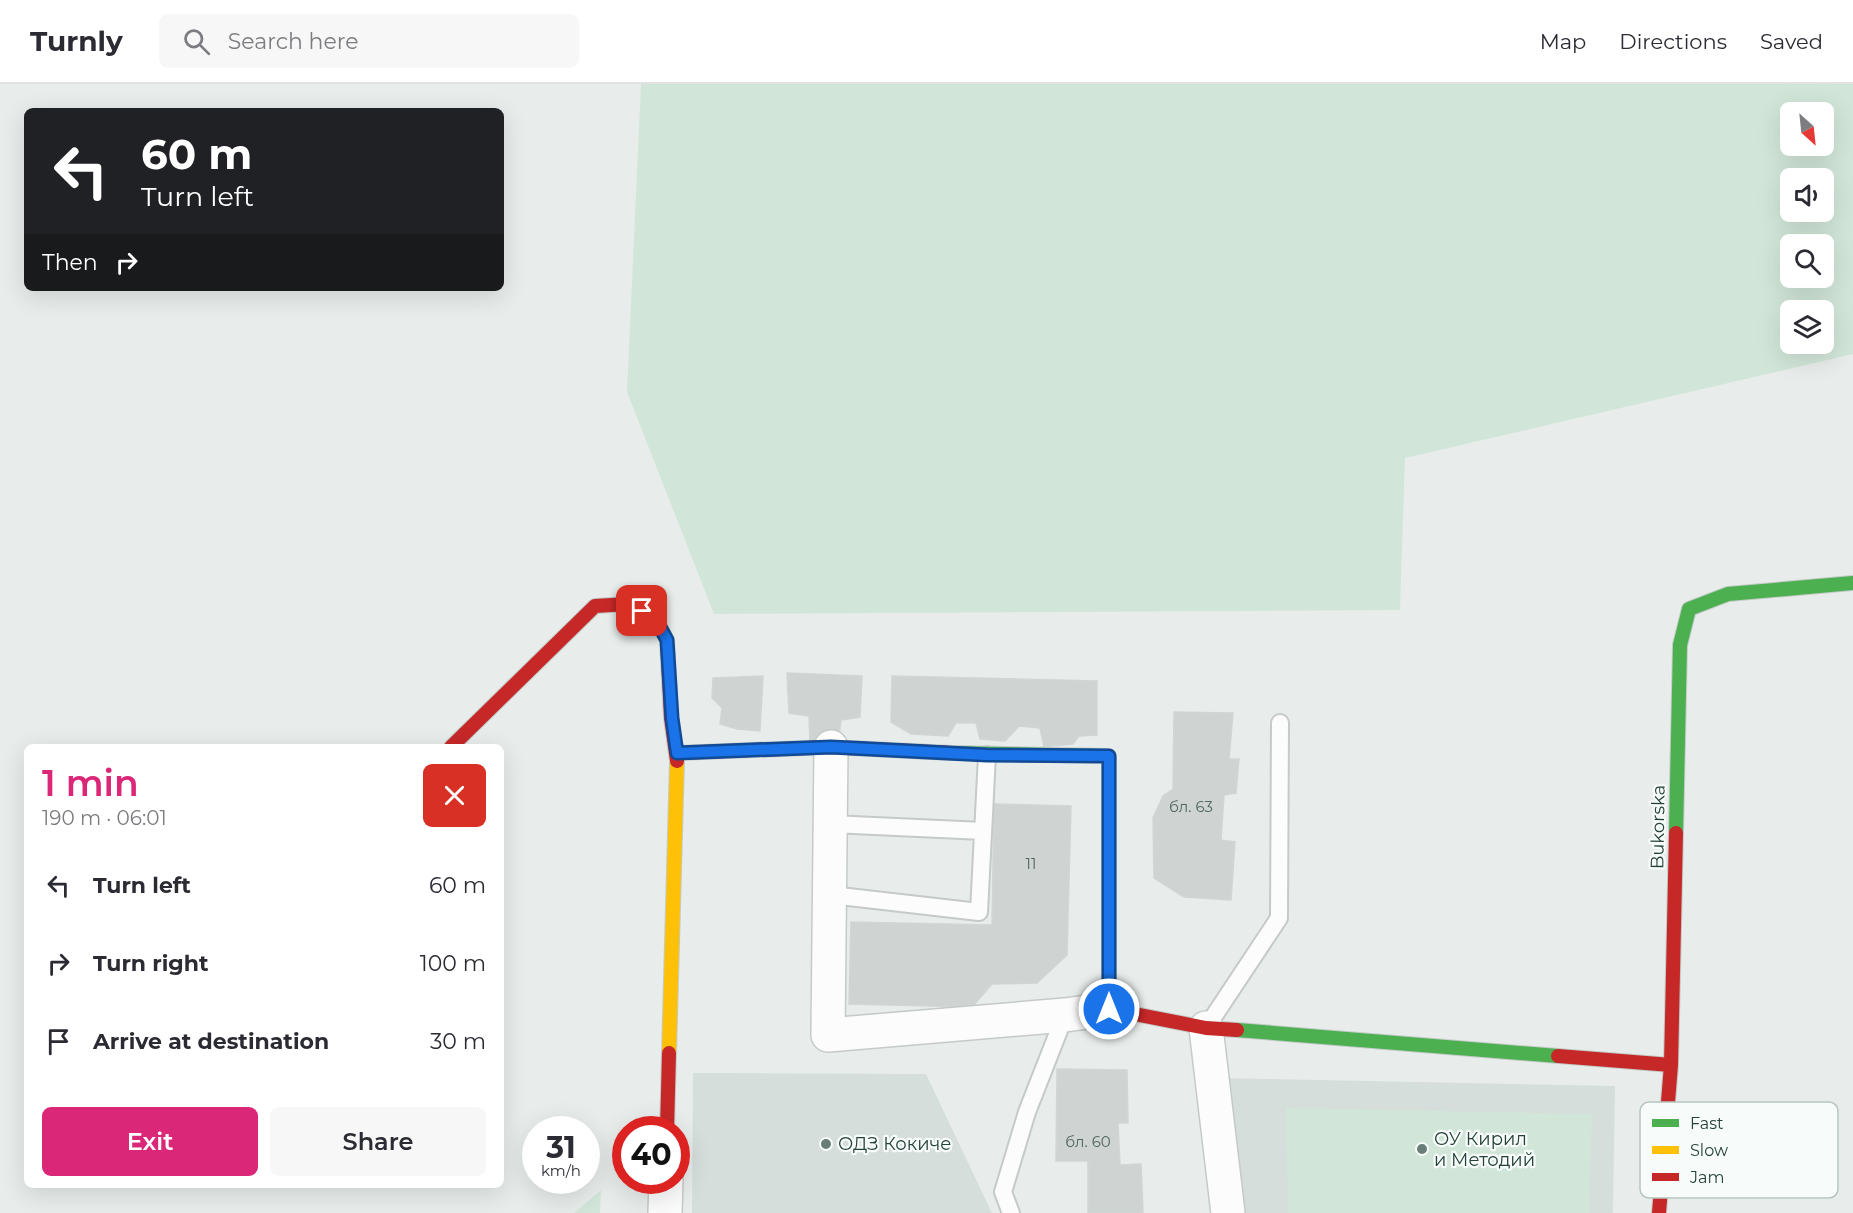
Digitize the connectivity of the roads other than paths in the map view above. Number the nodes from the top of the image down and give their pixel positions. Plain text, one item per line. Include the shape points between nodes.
1 (1853, 582) edge
2 (1281, 723) dead end
3 (454, 744) edge
4 (831, 747) junction
5 (677, 753) junction
6 (987, 755) junction
7 (831, 824) junction
8 (983, 831) junction
9 (831, 895) junction
10 (1109, 1009) junction
11 (1065, 1016) junction
12 (1206, 1028) junction
13 (1671, 1065) junction
14 (1668, 1102) edge
15 (668, 1116) edge
16 (666, 1194) edge
17 (1660, 1198) edge
18 (665, 1213) edge
19 (1011, 1213) edge
20 (1228, 1213) edge
21 (1659, 1213) edge

1 - 13 street, Bukorska via 1728,594 1689,609 1680,645
2 - 12 lane via 1279,918
3 - 5 street via 595,606 628,604 655,618 667,640
4 - 5 street
4 - 6 street
4 - 7 street
5 - 15 street
6 - 8 lane
6 - 10 street via 1109,756
7 - 8 lane
7 - 9 street
8 - 9 lane via 979,912
9 - 11 street via 828,1035
10 - 11 street
10 - 12 street
11 - 19 lane via 1027,1112 1003,1192
12 - 13 street
12 - 20 street
13 - 14 street, Bukorska
16 - 18 street
17 - 21 street, Bukorska

